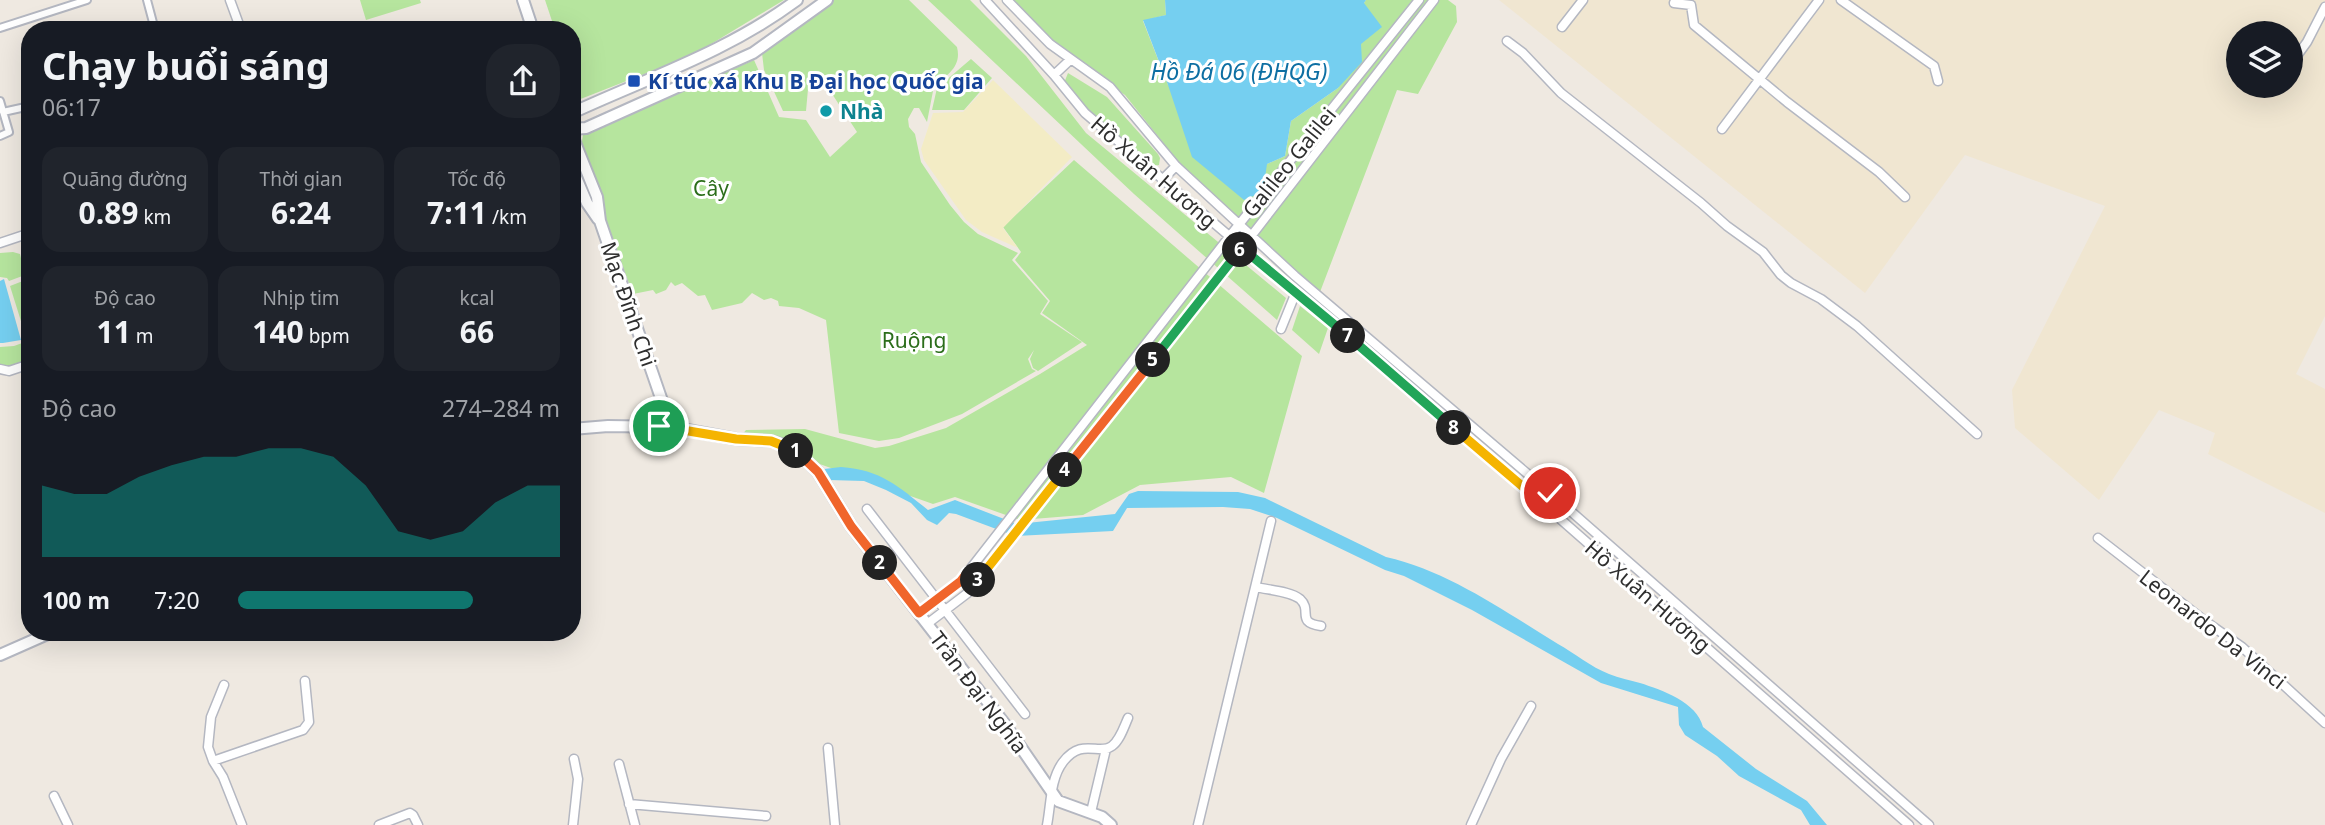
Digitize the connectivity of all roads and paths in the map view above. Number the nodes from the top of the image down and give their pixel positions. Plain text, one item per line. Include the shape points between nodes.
1 (87, 0) edge
2 (147, 0) edge
3 (230, 0) edge
4 (523, 0) edge
5 (797, 0) edge
6 (827, 0) edge
7 (985, 0) edge
8 (1007, 0) edge
9 (1419, 0) edge
10 (1434, 0) edge
11 (1583, 0) edge
12 (1819, 0) edge
13 (1841, 0) edge
14 (1693, 2) edge
15 (1674, 3) dead end
16 (2325, 7) edge
17 (24, 21) edge
18 (153, 21) edge
19 (237, 21) edge
20 (530, 21) edge
21 (21, 22) edge
22 (1562, 27) dead end
23 (0, 29) edge
24 (1507, 41) dead end
25 (2303, 48) edge
26 (1070, 60) junction
27 (1054, 75) junction
28 (1760, 80) junction
29 (1938, 81) dead end
30 (0, 101) edge
31 (21, 108) edge
32 (581, 109) edge
33 (3, 112) junction
34 (581, 128) edge
35 (1722, 129) dead end
36 (0, 136) edge
37 (581, 157) edge
38 (1176, 166) junction
39 (1162, 180) junction
40 (581, 189) edge
41 (1905, 197) dead end
42 (600, 222) junction
43 (1238, 225) junction
44 (21, 236) edge
45 (1251, 236) junction
46 (1229, 237) junction
47 (0, 243) edge
48 (1242, 248) junction
49 (1296, 292) junction
50 (1281, 329) dead end
51 (21, 367) edge
52 (0, 369) edge
53 (671, 427) junction
54 (581, 428) edge
55 (1977, 434) dead end
56 (1550, 493) junction
57 (1542, 503) junction
58 (867, 509) dead end
59 (1271, 521) dead end
60 (2098, 538) dead end
61 (967, 573) junction
62 (977, 581) junction
63 (1256, 587) junction
64 (937, 599) junction
65 (945, 610) junction
66 (919, 613) junction
67 (927, 624) junction
68 (1321, 626) dead end
69 (32, 641) edge
70 (0, 655) edge
71 (305, 681) dead end
72 (224, 685) dead end
73 (1531, 706) dead end
74 (1025, 714) dead end
75 (1128, 718) dead end
76 (2325, 723) edge
77 (828, 748) dead end
78 (1106, 749) junction
79 (575, 759) dead end
80 (213, 761) junction
81 (619, 764) dead end
82 (1051, 791) junction
83 (54, 796) dead end
84 (629, 804) junction
85 (1091, 812) junction
86 (766, 816) dead end
87 (68, 825) edge
88 (242, 825) edge
89 (379, 825) edge
90 (418, 825) edge
91 (573, 825) edge
92 (635, 825) edge
93 (835, 825) edge
94 (1048, 825) edge
95 (1111, 825) edge
96 (1198, 825) edge
97 (1471, 825) edge
98 (1909, 825) edge
99 (1929, 825) edge

1 - 17 street
2 - 18 street
3 - 19 street
4 - 20 street
5 - 32 street via 724,47
6 - 34 street via 753,53
7 - 27 street, Hồ Xuân Hương
8 - 26 street, Hồ Xuân Hương
9 - 43 street, Galileo Galilei
10 - 45 street, Galileo Galilei
11 - 22 street
12 - 28 street
13 - 29 street via 1934,66
14 - 15 street
14 - 28 street via 1694,25
16 - 25 street
21 - 23 street
24 - 55 street via 1561,93 1763,251 1781,275 1857,326
26 - 27 street
26 - 38 street, Hồ Xuân Hương via 1110,87
27 - 39 street, Hồ Xuân Hương via 1085,113
28 - 35 street
28 - 41 street via 1880,172
30 - 33 street
31 - 33 street
33 - 36 street via 9,132
37 - 42 street, Mạc Đĩnh Chi via 597,197
38 - 39 street
38 - 43 street, Hồ Xuân Hương
39 - 46 street, Hồ Xuân Hương
40 - 42 street, Mạc Đĩnh Chi
42 - 53 street, Mạc Đĩnh Chi
43 - 45 street, Hồ Xuân Hương
43 - 46 street, Galileo Galilei
44 - 47 street
45 - 48 street, Galileo Galilei
45 - 56 street, Hồ Xuân Hương
46 - 48 street, Hồ Xuân Hương
46 - 61 street, Galileo Galilei
48 - 49 street, Hồ Xuân Hương
48 - 62 street, Galileo Galilei
49 - 50 street
49 - 57 street, Hồ Xuân Hương
51 - 52 street
53 - 54 street, Trần Đại Nghĩa
53 - 66 street, Trần Đại Nghĩa via 793,448 818,472 851,526
56 - 57 street
56 - 99 street, Hồ Xuân Hương
57 - 98 street, Hồ Xuân Hương
58 - 64 street
59 - 63 street
60 - 76 street, Leonardo Da Vinci via 2242,646
61 - 62 street
61 - 64 street, Galileo Galilei
62 - 65 street, Galileo Galilei
63 - 68 street via 1298,597 1307,621
63 - 96 street
64 - 65 street
64 - 66 street, Galileo Galilei
65 - 67 street, Galileo Galilei
65 - 74 street
66 - 67 street, Trần Đại Nghĩa
67 - 82 street, Trần Đại Nghĩa
69 - 70 street
71 - 80 street via 309,722 303,730
72 - 80 street via 211,717 208,747
73 - 97 street
75 - 78 street via 1114,744
77 - 93 street
78 - 82 street via 1088,746 1074,752 1063,761
78 - 85 street
79 - 91 street via 578,779
80 - 88 street
81 - 84 street
82 - 85 street, Trần Đại Nghĩa via 1058,801
82 - 94 street
83 - 87 street
84 - 86 street
84 - 92 street
85 - 95 street, Trần Đại Nghĩa
89 - 90 street via 410,813

